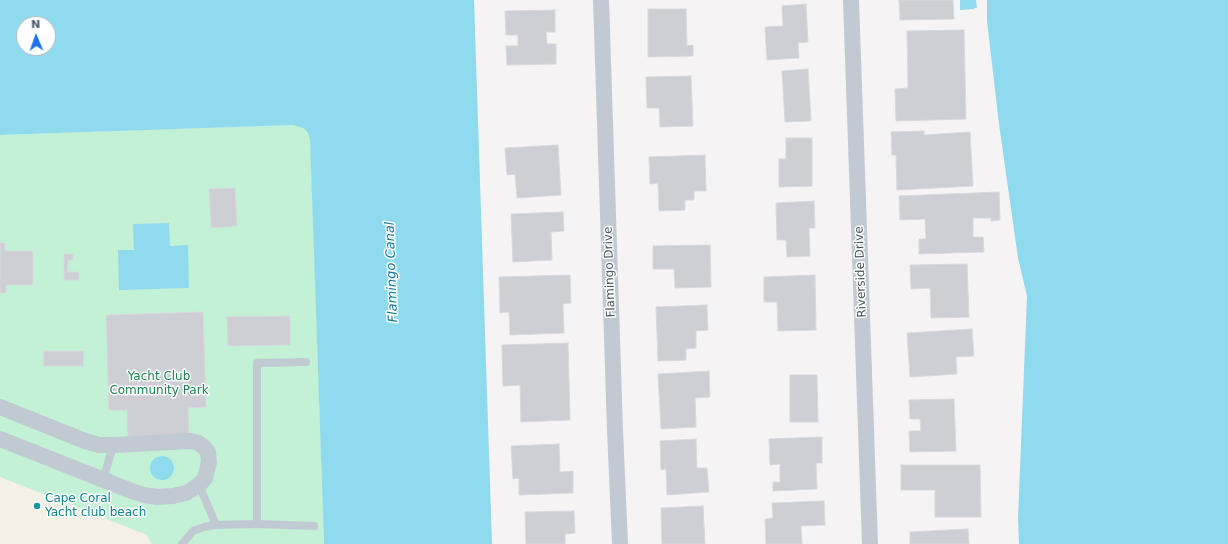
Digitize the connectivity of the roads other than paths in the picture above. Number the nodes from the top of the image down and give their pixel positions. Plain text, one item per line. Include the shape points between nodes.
1 (601, 0) edge
2 (851, 0) edge
3 (306, 362) dead end
4 (0, 407) edge
5 (0, 439) edge
6 (113, 446) junction
7 (103, 480) junction
8 (199, 485) junction
9 (257, 524) junction
10 (216, 525) junction
11 (314, 526) dead end
12 (182, 544) edge
13 (620, 544) edge
14 (870, 544) edge

1 - 13 street, Flamingo Drive
2 - 14 street, Riverside Drive
3 - 9 lane via 257,363
4 - 6 street via 84,441
5 - 7 street
6 - 7 lane
6 - 8 street via 191,441 198,443 208,452 209,462 205,478
7 - 8 street via 157,497 186,493
8 - 10 lane
9 - 10 lane
9 - 11 lane
10 - 12 lane via 193,531

